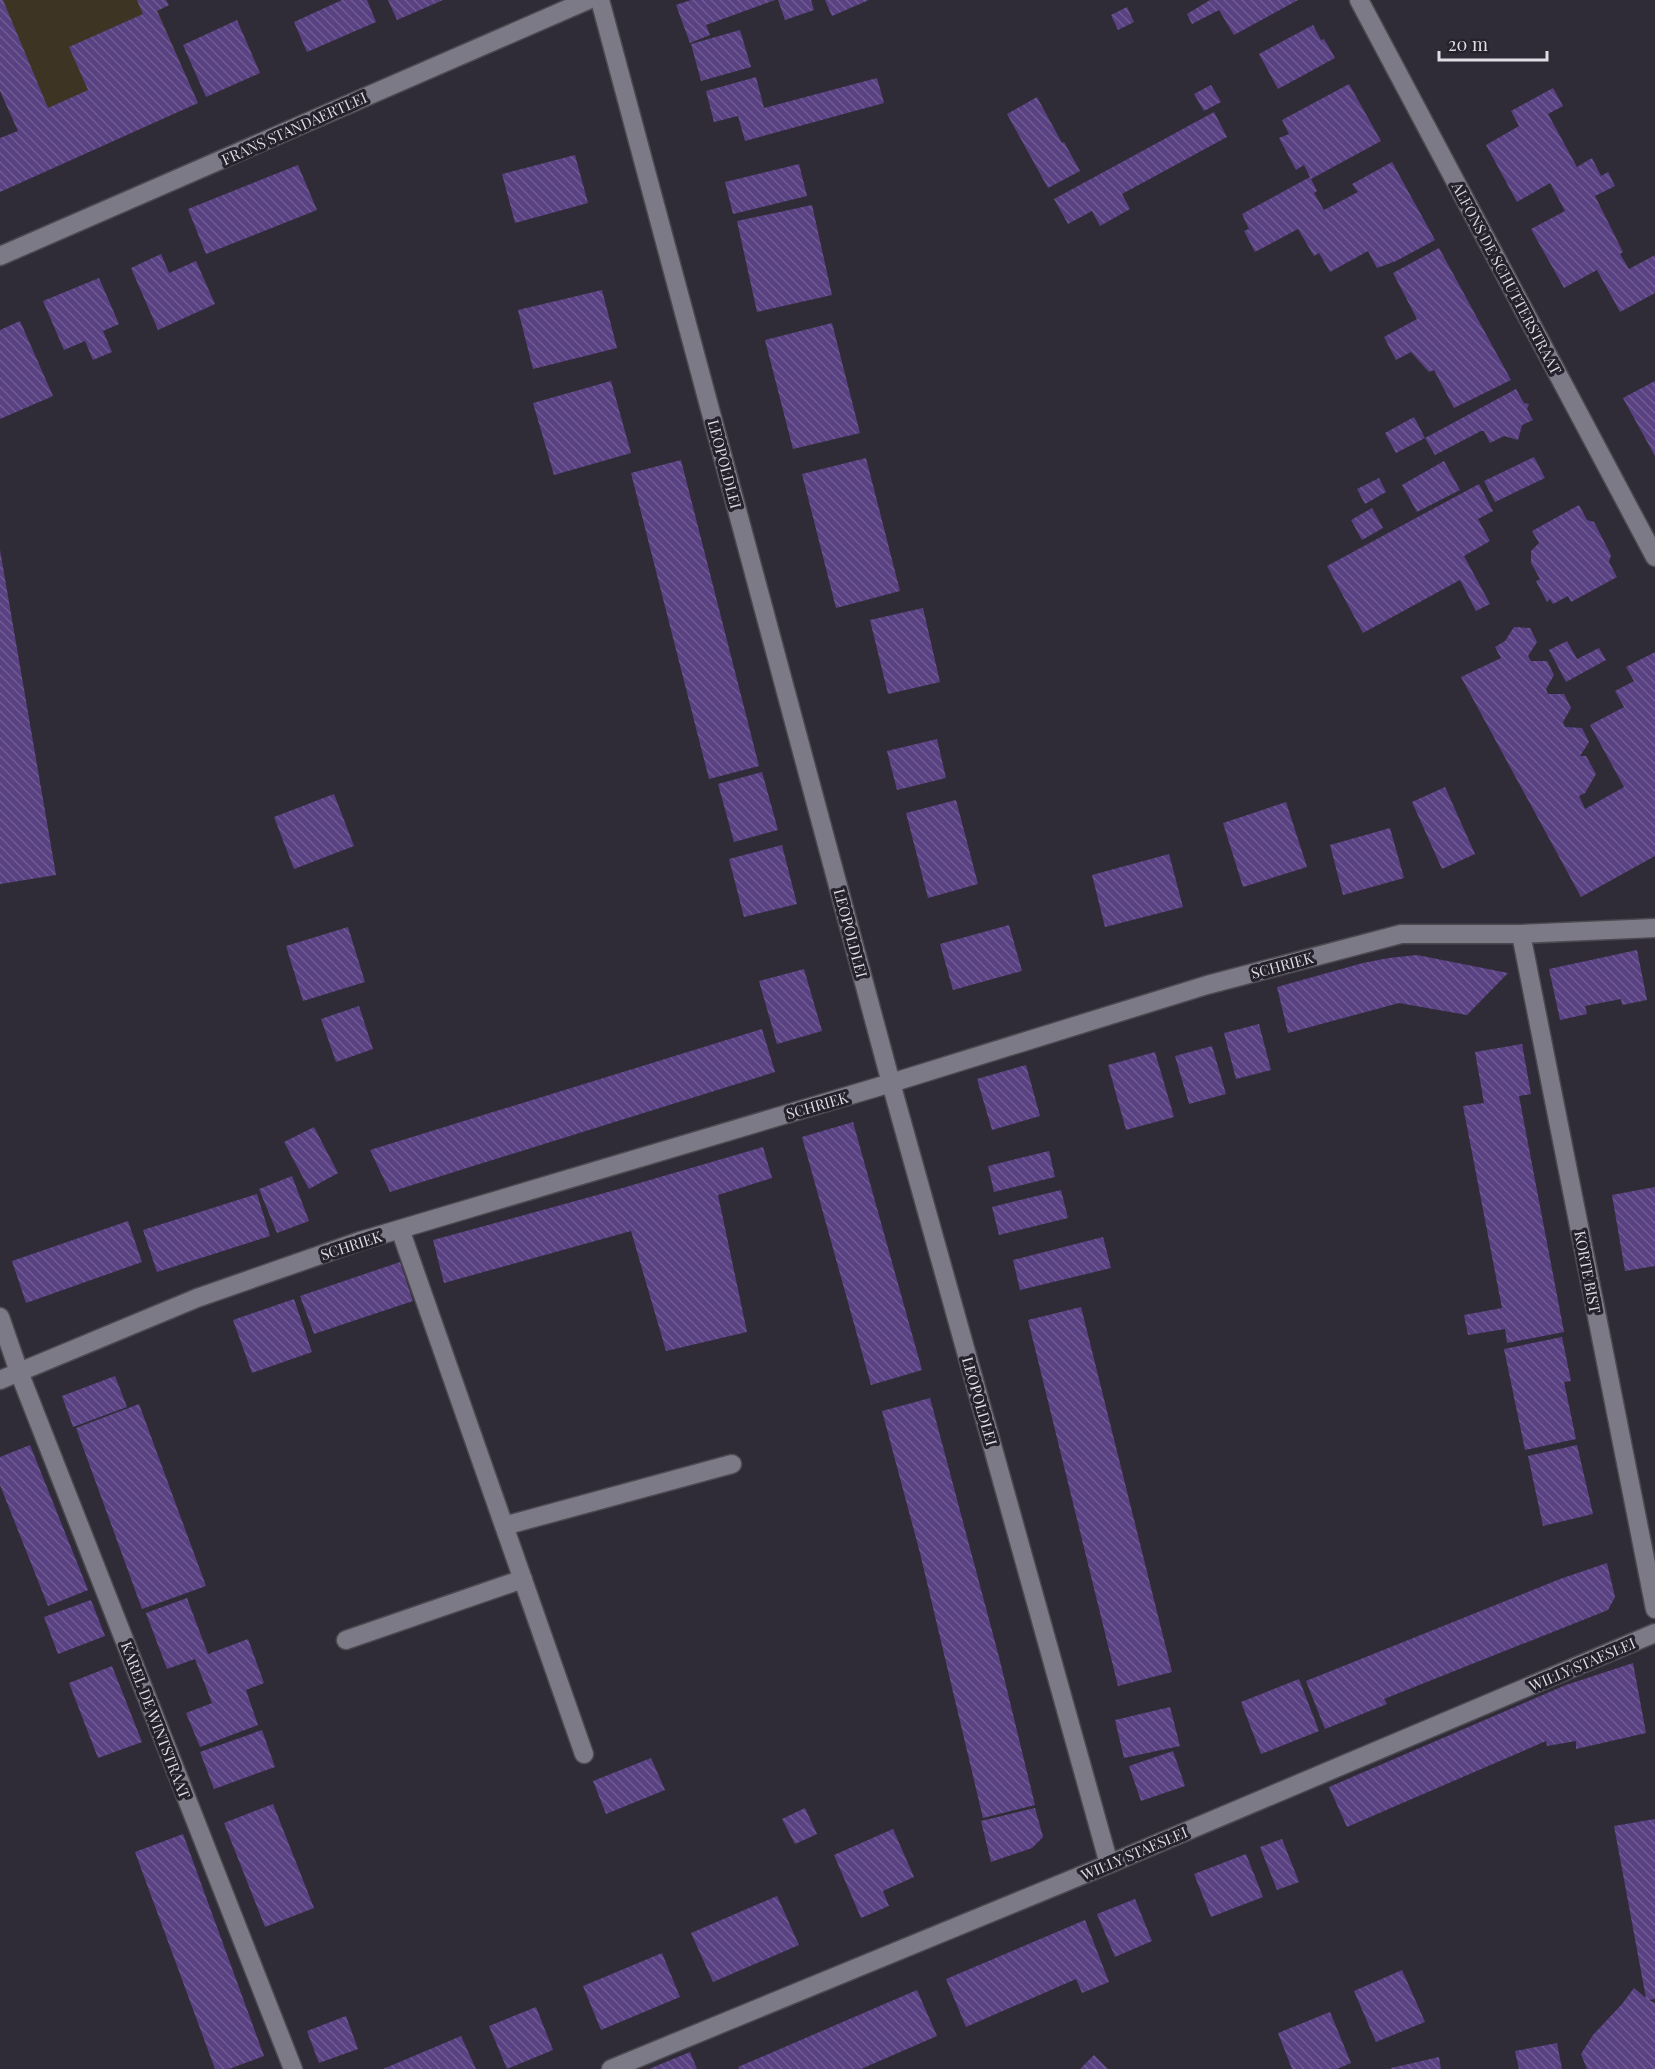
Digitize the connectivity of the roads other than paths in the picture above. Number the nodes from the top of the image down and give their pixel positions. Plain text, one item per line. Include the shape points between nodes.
1 (588, 0) edge
2 (600, 0) edge
3 (1359, 0) edge
4 (0, 256) edge
5 (1655, 557) edge
6 (1655, 928) edge
7 (1521, 934) junction
8 (891, 1083) junction
9 (399, 1229) junction
10 (0, 1317) edge
11 (19, 1372) junction
12 (0, 1380) edge
13 (732, 1464) dead end
14 (504, 1526) junction
15 (523, 1579) junction
16 (1655, 1609) edge
17 (1655, 1633) edge
18 (346, 1640) dead end
19 (584, 1754) dead end
20 (1109, 1864) junction
21 (293, 2069) edge
22 (611, 2069) edge

1 - 4 street, FRANS STANDAERTLEI
2 - 8 street, LEOPOLDLEI
3 - 5 street, ALFONS DE SCHUTTERSTRAAT
6 - 7 street, SCHRIEK
7 - 8 street, SCHRIEK via 1401,934 1207,985
7 - 16 street, KORTE BIST
8 - 9 street, SCHRIEK
8 - 20 street, LEOPOLDLEI
9 - 11 street, SCHRIEK via 197,1298
9 - 14 street
10 - 11 street, KAREL DE WINTSTRAAT
11 - 12 street, SCHRIEK
11 - 21 street, KAREL DE WINTSTRAAT
13 - 14 street
14 - 15 street
15 - 18 street
15 - 19 street
17 - 20 street, WILLY STAESLEI
20 - 22 street, WILLY STAESLEI

